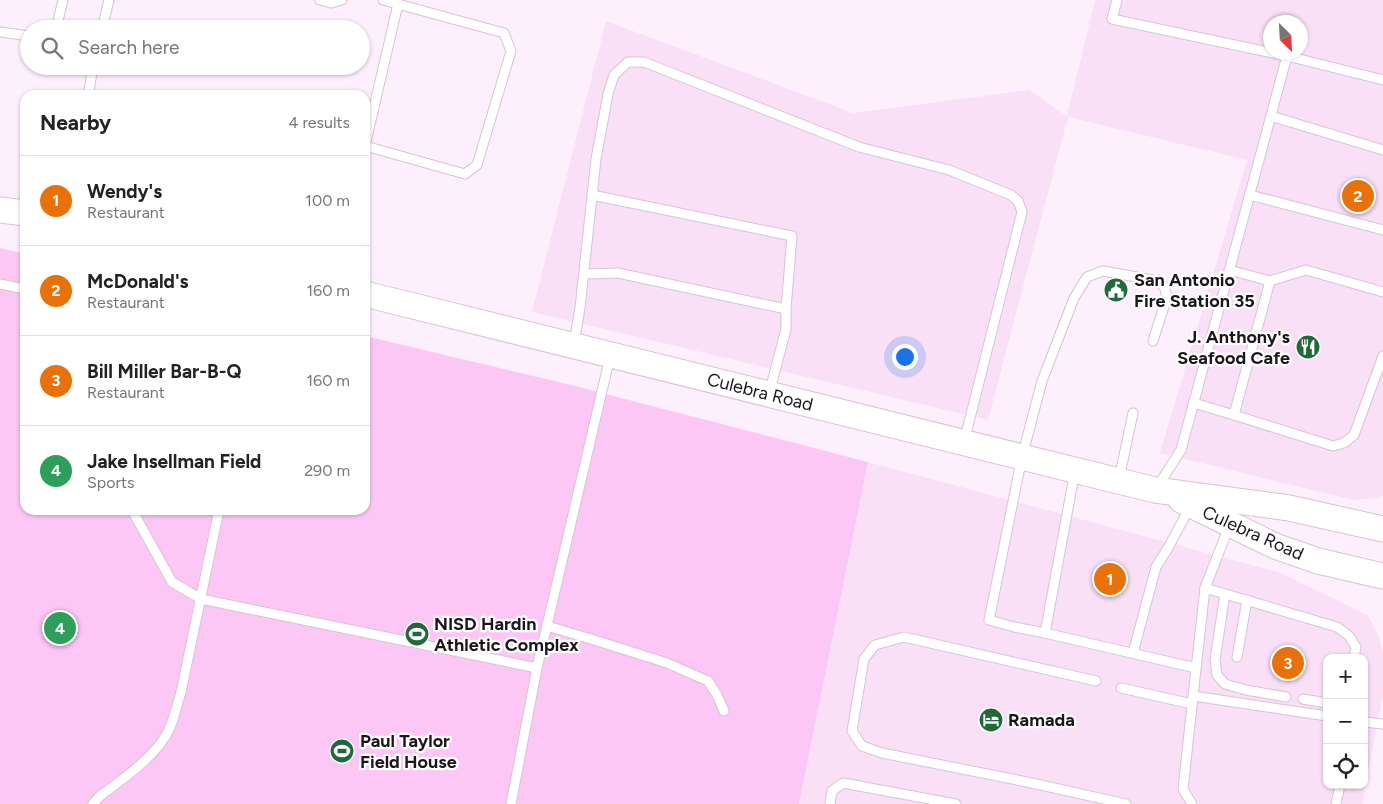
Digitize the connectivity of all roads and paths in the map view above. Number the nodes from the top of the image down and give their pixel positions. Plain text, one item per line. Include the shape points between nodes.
1 (63, 0) edge
2 (109, 0) edge
3 (320, 0) edge
4 (342, 0) edge
5 (383, 0) edge
6 (1118, 0) edge
7 (398, 4) junction
8 (58, 20) edge
9 (104, 20) edge
10 (0, 32) edge
11 (20, 35) edge
12 (1263, 51) edge
13 (1286, 60) edge
14 (1303, 60) edge
15 (92, 75) edge
16 (1383, 80) edge
17 (89, 90) edge
18 (1271, 116) junction
19 (370, 124) edge
20 (370, 147) edge
21 (1383, 150) edge
22 (592, 195) junction
23 (1250, 195) junction
24 (0, 210) edge
25 (20, 212) edge
26 (1383, 230) edge
27 (1229, 270) junction
28 (584, 274) junction
29 (1270, 281) junction
30 (0, 284) edge
31 (20, 288) edge
32 (1383, 292) edge
33 (370, 295) edge
34 (786, 309) junction
35 (1153, 341) dead end
36 (573, 345) junction
37 (610, 354) junction
38 (1383, 356) edge
39 (769, 394) junction
40 (1194, 403) junction
41 (1133, 413) dead end
42 (1234, 415) junction
43 (964, 442) junction
44 (1022, 457) junction
45 (1075, 470) junction
46 (1119, 481) junction
47 (1155, 490) junction
48 (1191, 505) junction
49 (135, 515) edge
50 (219, 515) edge
51 (1383, 515) edge
52 (1346, 521) junction
53 (1230, 524) junction
54 (1383, 530) edge
55 (1318, 561) junction
56 (1383, 576) edge
57 (1205, 588) junction
58 (1225, 594) junction
59 (1383, 595) edge
60 (201, 599) junction
61 (1247, 600) junction
62 (547, 626) junction
63 (1046, 633) junction
64 (1134, 653) junction
65 (1355, 654) edge
66 (1237, 657) dead end
67 (536, 668) junction
68 (1196, 668) junction
69 (1096, 681) dead end
70 (1121, 688) dead end
71 (1286, 697) dead end
72 (1303, 699) dead end
73 (1193, 700) junction
74 (1323, 702) edge
75 (724, 711) dead end
76 (1323, 716) edge
77 (1368, 722) edge
78 (1383, 724) edge
79 (1339, 789) edge
80 (93, 804) edge
81 (511, 804) edge
82 (830, 804) edge
83 (956, 804) edge
84 (1126, 804) edge
85 (1192, 804) edge
86 (1336, 804) edge

1 - 8 lane
2 - 9 lane
3 - 4 lane via 331,3
5 - 7 lane
6 - 12 lane via 1112,19
7 - 19 lane
7 - 20 lane via 504,33 511,51 477,166 465,174
10 - 11 lane
13 - 18 lane
14 - 16 lane
15 - 17 lane
18 - 21 lane
18 - 23 lane
22 - 28 lane
22 - 34 lane via 792,236
22 - 43 lane via 596,159 614,75 628,62 644,62 859,147 949,170 1011,195 1018,201 1022,212
23 - 26 lane
23 - 27 lane
24 - 25 main road
27 - 29 lane
27 - 40 lane
28 - 34 lane via 618,273
28 - 36 lane
29 - 32 lane via 1306,270
29 - 42 lane
30 - 31 lane
33 - 36 main road, Culebra Road
34 - 39 lane via 786,329
35 - 44 lane via 1167,297 1164,286 1153,280 1103,271 1087,277 1074,298 1042,381
36 - 37 main road, Culebra Road
37 - 39 main road, Culebra Road
37 - 62 lane
38 - 42 lane via 1354,435 1344,443 1333,446
39 - 43 main road, Culebra Road
40 - 42 lane
40 - 47 lane via 1181,450
41 - 46 lane
43 - 44 main road, Culebra Road
44 - 45 main road, Culebra Road
44 - 63 lane via 989,620
45 - 46 main road, Culebra Road
45 - 63 lane
46 - 47 main road, Culebra Road
47 - 48 main road, Culebra Road
47 - 52 main road, Culebra Road via 1289,508
48 - 53 main road, Culebra Road
48 - 64 lane via 1156,567
49 - 60 lane via 172,582
50 - 60 lane
51 - 52 main road
52 - 54 main road, Culebra Road
53 - 55 main road, Culebra Road via 1275,546
53 - 57 lane
55 - 56 main road, Culebra Road
55 - 59 main road via 1353,576
57 - 58 lane
57 - 68 lane
58 - 61 lane
58 - 71 lane via 1215,660 1217,675 1225,684
60 - 67 lane
60 - 80 lane via 181,692 164,739 149,757
61 - 65 lane via 1337,627 1349,636 1356,647
61 - 66 lane
62 - 67 lane
62 - 75 lane via 667,663 708,681
63 - 64 lane
64 - 68 lane
67 - 81 lane
68 - 73 lane
69 - 84 lane via 904,637 875,645 864,659 852,731 862,746 882,753
70 - 73 lane
72 - 74 lane
73 - 76 lane
73 - 85 lane via 1183,789
77 - 78 lane
79 - 86 lane
82 - 83 lane via 832,791 843,783

